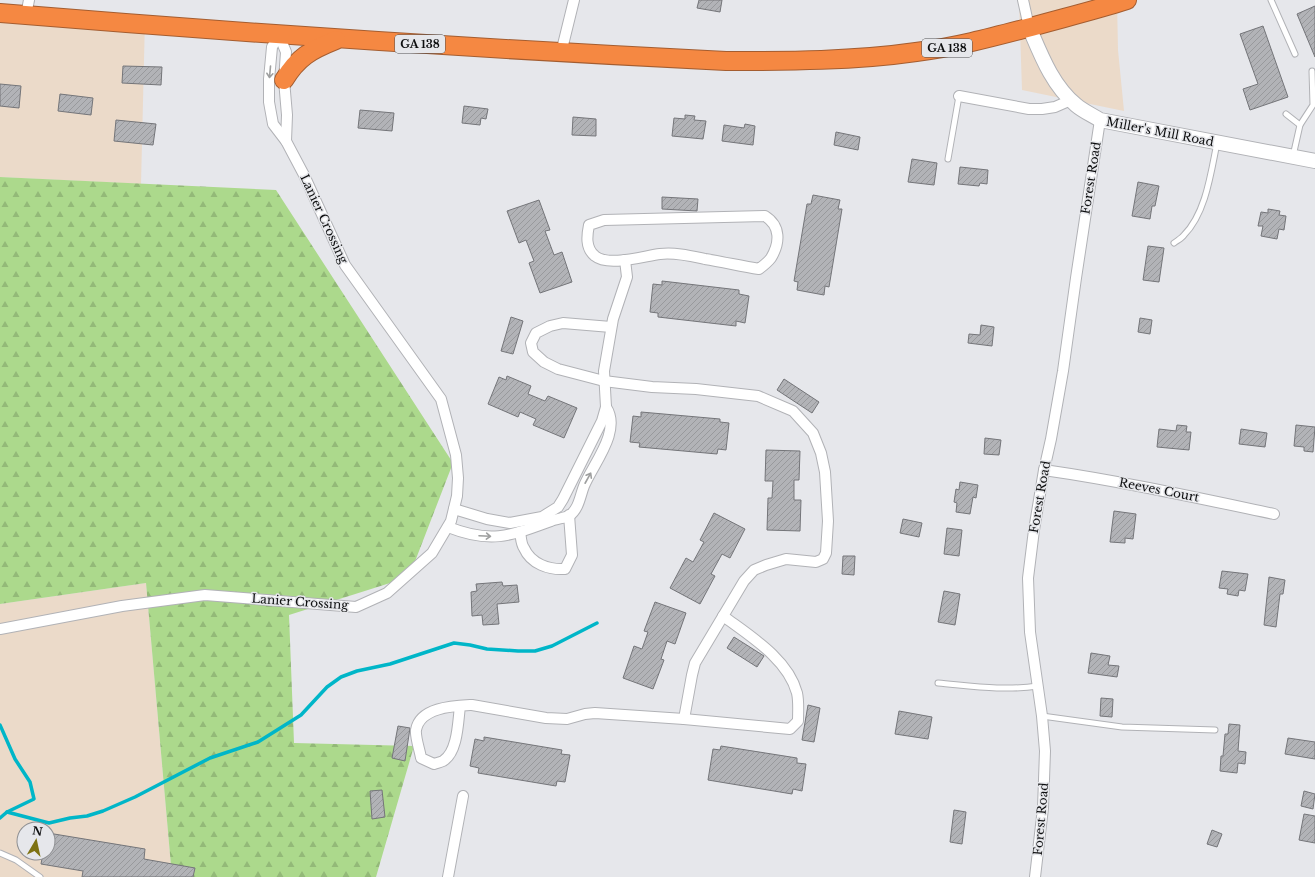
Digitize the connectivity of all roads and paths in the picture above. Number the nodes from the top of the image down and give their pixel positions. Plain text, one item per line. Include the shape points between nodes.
1 (574, 0) edge
2 (1023, 0) edge
3 (1125, 0) edge
4 (1271, 0) edge
5 (28, 7) edge
6 (0, 13) edge
7 (1029, 27) junction
8 (279, 35) junction
9 (341, 38) junction
10 (561, 53) junction
11 (1295, 54) dead end
12 (1312, 71) dead end
13 (284, 80) junction
14 (959, 96) joint
15 (1071, 100) junction
16 (1286, 114) dead end
17 (1100, 120) junction
18 (1300, 125) junction
19 (286, 141) junction
20 (1218, 142) junction
21 (1293, 157) junction
22 (948, 159) dead end
23 (1315, 161) edge
24 (1174, 242) dead end
25 (625, 260) junction
26 (611, 328) junction
27 (604, 380) junction
28 (606, 407) junction
29 (1044, 470) junction
30 (454, 509) junction
31 (1274, 514) dead end
32 (569, 516) junction
33 (448, 527) junction
34 (520, 532) junction
35 (723, 616) junction
36 (0, 629) edge
37 (938, 683) dead end
38 (1038, 686) junction
39 (460, 706) junction
40 (1042, 716) junction
41 (684, 719) junction
42 (1215, 730) dead end
43 (463, 796) dead end
44 (0, 853) edge
45 (40, 877) edge
46 (448, 877) edge
47 (1035, 877) edge

1 - 10 street
2 - 7 street
3 - 7 highway, GA 138
4 - 11 lane
5 - 6 highway, GA 138
5 - 8 highway, GA 138
7 - 10 highway, GA 138 via 945,48 855,58 726,61
7 - 15 street, Miller's Mill Road via 1045,64 1061,90
8 - 9 highway, GA 138
8 - 13 street via 286,52
8 -> 19 street, Lanier Crossing via 272,47 269,102 273,124
9 - 10 highway, GA 138
9 - 13 highway via 303,56
12 - 18 lane via 1313,105
13 - 19 street
14 - 15 street via 1029,109 1055,107
14 - 22 lane
15 - 17 street, Miller's Mill Road via 1076,106
16 - 18 lane
17 - 20 street, Miller's Mill Road
17 - 29 street, Forest Road via 1063,371
18 - 21 lane
19 - 30 street, Lanier Crossing via 345,265 441,399 456,455 458,478
20 - 21 street, Miller's Mill Road
20 - 24 lane via 1203,202 1185,235
21 - 23 street, Miller's Mill Road
25 - 25 street via 595,256 586,237 589,225 604,220 765,216 773,220 778,235 770,259 759,269 682,254 662,253
25 - 26 street via 627,277
26 - 27 street
26 - 27 street via 563,323 536,333 531,343 533,352 544,362 574,374
27 - 28 street
27 - 35 street via 652,387 758,396 793,411 813,433 821,453 824,472 828,521 826,553 823,559 816,562 786,559 754,570 744,581
28 - 30 street via 602,421 558,507 542,517 510,523
32 -> 28 street via 578,505 584,486 609,436 610,413
29 - 31 street, Reeves Court via 1100,478
29 - 38 street, Forest Road via 1028,578 1030,632
30 - 33 street, Lanier Crossing
32 - 34 street
32 - 34 street via 572,555 565,569 556,570 536,562 524,548
33 -> 34 street via 465,534 481,536 499,537
33 - 36 street, Lanier Crossing via 432,553 387,593 356,607 205,595 122,606
35 - 41 street via 695,663
35 - 41 street via 772,653 788,674 797,692 798,721 790,730
37 - 38 lane via 984,688
38 - 40 street, Forest Road
39 - 39 street via 440,708 420,719 416,731 421,758 434,764 444,760 452,750 457,736
39 - 41 street via 546,718 567,719 595,713
40 - 42 lane via 1122,727
40 - 47 street, Forest Road via 1045,751 1043,808
43 - 46 street
44 - 45 lane via 16,860

